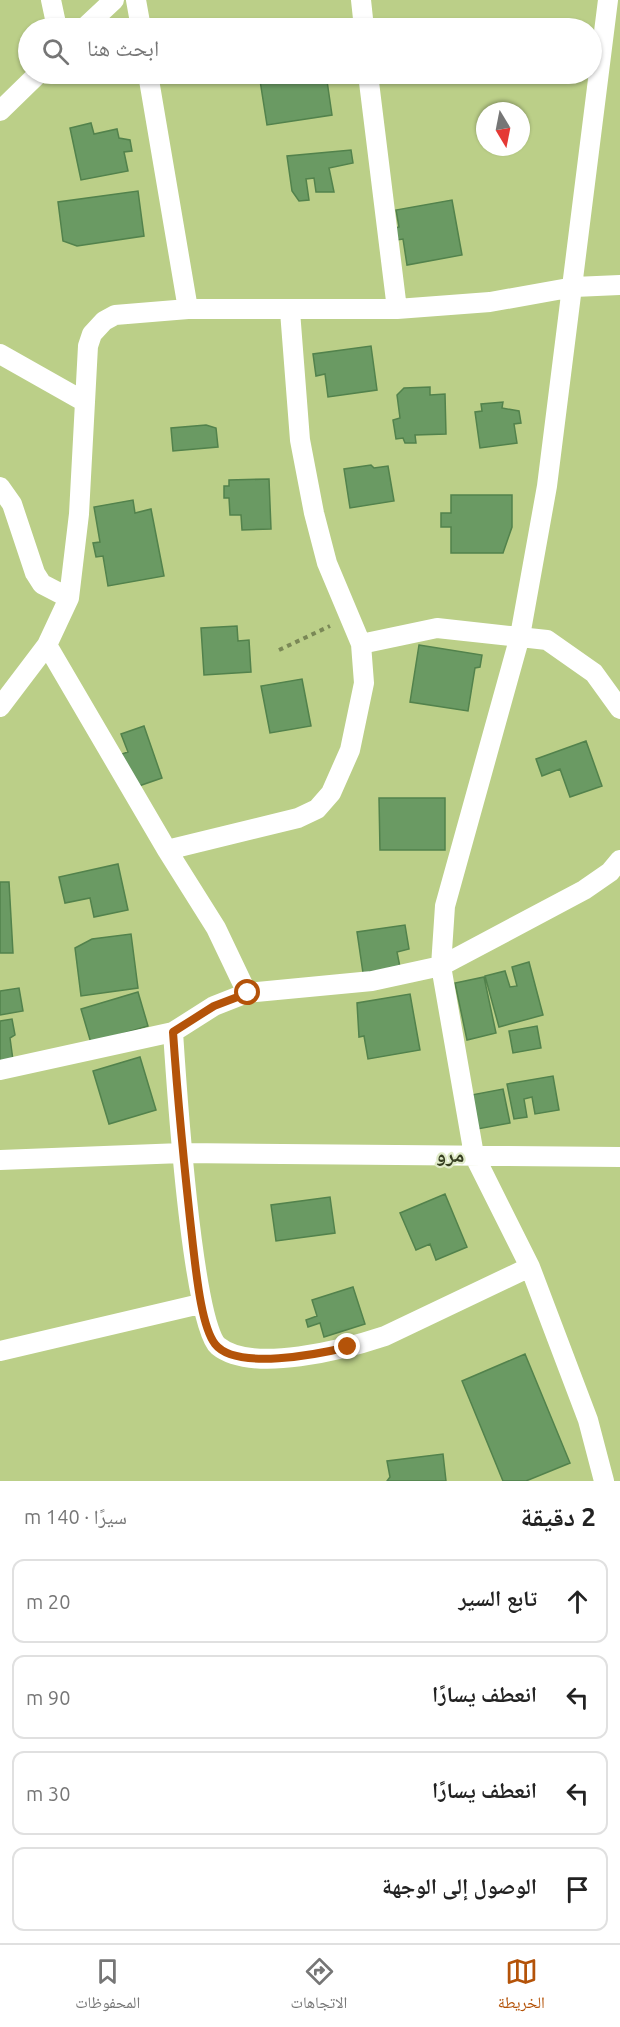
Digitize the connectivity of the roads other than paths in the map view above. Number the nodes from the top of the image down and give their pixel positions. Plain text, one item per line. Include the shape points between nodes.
1 (51, 0) edge
2 (114, 0) edge
3 (136, 0) edge
4 (361, 0) edge
5 (608, 0) edge
6 (55, 18) edge
7 (95, 18) edge
8 (139, 18) edge
9 (363, 18) edge
10 (602, 50) edge
11 (28, 84) edge
12 (150, 84) edge
13 (369, 84) edge
14 (598, 84) edge
15 (0, 111) edge
16 (620, 285) edge
17 (574, 286) junction
18 (188, 309) junction
19 (397, 309) junction
20 (290, 311) junction
21 (0, 354) edge
22 (85, 402) junction
23 (0, 487) edge
24 (69, 598) junction
25 (520, 636) junction
26 (362, 644) junction
27 (47, 645) junction
28 (0, 707) edge
29 (620, 709) edge
30 (167, 850) junction
31 (620, 860) edge
32 (441, 966) junction
33 (248, 993) junction
34 (173, 1032) junction
35 (0, 1070) edge
36 (182, 1153) junction
37 (474, 1155) junction
38 (620, 1157) edge
39 (0, 1161) edge
40 (531, 1267) junction
41 (200, 1304) junction
42 (0, 1351) edge
43 (604, 1481) edge

1 - 6 street
2 - 7 street
3 - 8 street
4 - 9 street
5 - 10 street
11 - 15 street
12 - 18 street
13 - 19 street
14 - 17 street
16 - 17 street
17 - 19 street via 490,302
17 - 25 street via 548,486
18 - 20 street
18 - 22 street via 115,315 104,321 92,334 88,346
19 - 20 street
20 - 26 street via 300,440 327,563
21 - 22 street
22 - 24 street via 80,514
23 - 24 street via 12,504 35,573 42,584
24 - 27 street
25 - 26 street via 437,628
25 - 29 street via 547,640 567,652 594,673
25 - 32 street via 445,906
26 - 30 street via 364,683 350,750 331,793 317,809 298,818
27 - 28 street
27 - 30 street
30 - 33 street via 216,928
31 - 32 street via 584,890
32 - 33 street via 372,981
32 - 37 street
33 - 34 street via 214,1006
34 - 35 street
34 - 36 street
36 - 37 street
36 - 39 street
36 - 41 street
37 - 38 street
37 - 40 street
40 - 41 street via 385,1336 323,1353 247,1358 230,1354 215,1344
40 - 43 street via 588,1419
41 - 42 street

